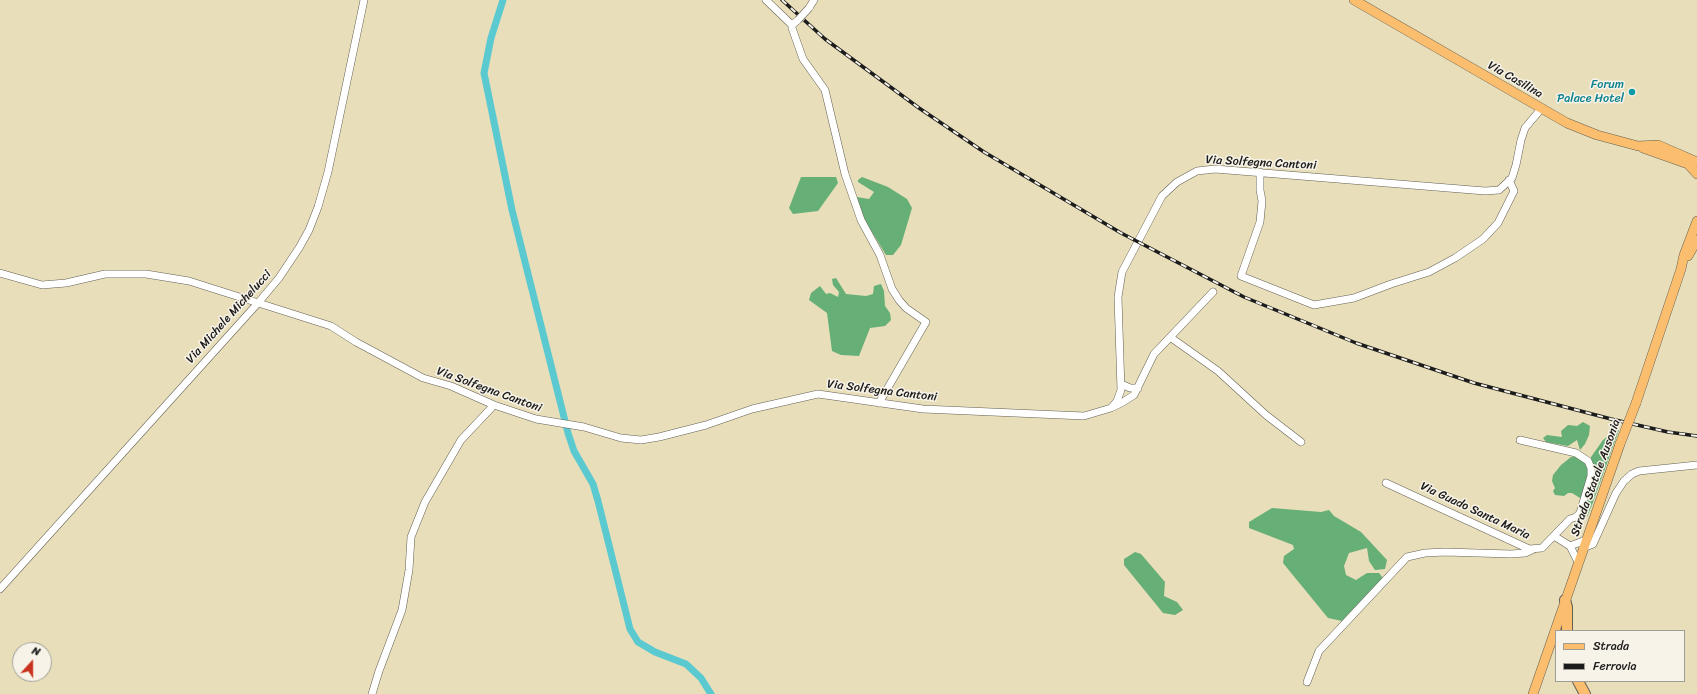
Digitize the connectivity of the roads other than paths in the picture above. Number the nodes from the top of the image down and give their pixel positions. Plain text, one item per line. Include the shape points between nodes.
1 (364, 0) edge
2 (766, 0) edge
3 (814, 0) edge
4 (1354, 0) edge
5 (795, 23) junction
6 (1541, 109) junction
7 (1638, 146) junction
8 (1697, 162) edge
9 (1260, 172) junction
10 (1697, 174) edge
11 (1509, 180) junction
12 (1697, 221) edge
13 (1697, 240) edge
14 (1681, 269) junction
15 (0, 273) edge
16 (1213, 292) dead end
17 (258, 303) junction
18 (1170, 337) junction
19 (1121, 384) junction
20 (1138, 388) junction
21 (879, 403) junction
22 (494, 405) junction
23 (1111, 408) junction
24 (1520, 440) dead end
25 (1300, 442) dead end
26 (1697, 465) edge
27 (1386, 482) dead end
28 (1554, 536) junction
29 (1584, 544) junction
30 (1570, 546) junction
31 (1534, 549) junction
32 (1578, 562) junction
33 (0, 588) edge
34 (1565, 600) junction
35 (1567, 630) edge
36 (1307, 682) dead end
37 (1579, 682) edge
38 (372, 694) edge
39 (1533, 694) edge
40 (1585, 694) edge

1 - 17 street, Via Michele Michelucci via 328,172 318,207 299,248
2 - 5 street
3 - 5 street, bridge
4 - 6 main road, Via Casilina
5 - 21 street via 802,59 825,90 845,174 861,220 880,255 892,289 906,308 926,322
6 - 7 main road, Via Casilina via 1597,135
6 - 11 street via 1525,128 1520,140 1516,165
7 - 8 main road, Via Casilina via 1658,145
7 - 10 main road via 1688,164
9 - 11 street, Via Solfegna Cantoni via 1485,191 1499,190
9 - 11 street via 1260,222 1241,276 1314,305 1354,298 1429,272 1455,258 1483,239 1498,223 1514,190
9 - 19 street, Via Solfegna Cantoni via 1215,169 1197,171 1176,182 1162,196 1122,272 1118,297
12 - 14 main road, Strada Statale Ausonia
13 - 14 main road, Strada Statale Ausonia
14 - 29 main road, Strada Statale Ausonia, bridge via 1636,403
15 - 17 street, Via Solfegna Cantoni via 42,285 66,283 105,274 146,274 189,281
16 - 18 street
17 - 22 street, Via Solfegna Cantoni via 331,326 423,378 451,386
17 - 33 street, Via Michele Michelucci
18 - 20 street via 1154,354
18 - 25 street via 1218,371
19 - 20 street
19 - 23 street, Via Solfegna Cantoni via 1117,401
20 - 23 street via 1134,395
21 - 22 street, Via Solfegna Cantoni via 818,394 752,409 706,425 641,440 621,438 584,427 536,420
21 - 23 street, Via Solfegna Cantoni via 923,409 1084,416
22 - 38 street via 461,440 425,502 411,537 409,570 402,610
24 - 28 street, Via Guado Santa Maria via 1576,453 1588,460 1591,468 1580,513
26 - 29 street via 1639,470 1632,474 1616,493 1593,544
27 - 31 street, Via Guado Santa Maria
28 - 30 street
28 - 31 street, Via Guado Santa Maria via 1542,548
29 - 30 street
29 - 32 main road, Strada Statale Ausonia
30 - 32 street
31 - 36 street via 1511,554 1445,552 1408,557 1319,650
32 - 34 main road, Strada Statale Ausonia
34 - 35 highway via 1568,608
34 - 39 main road, Strada Statale Ausonia
37 - 40 highway

